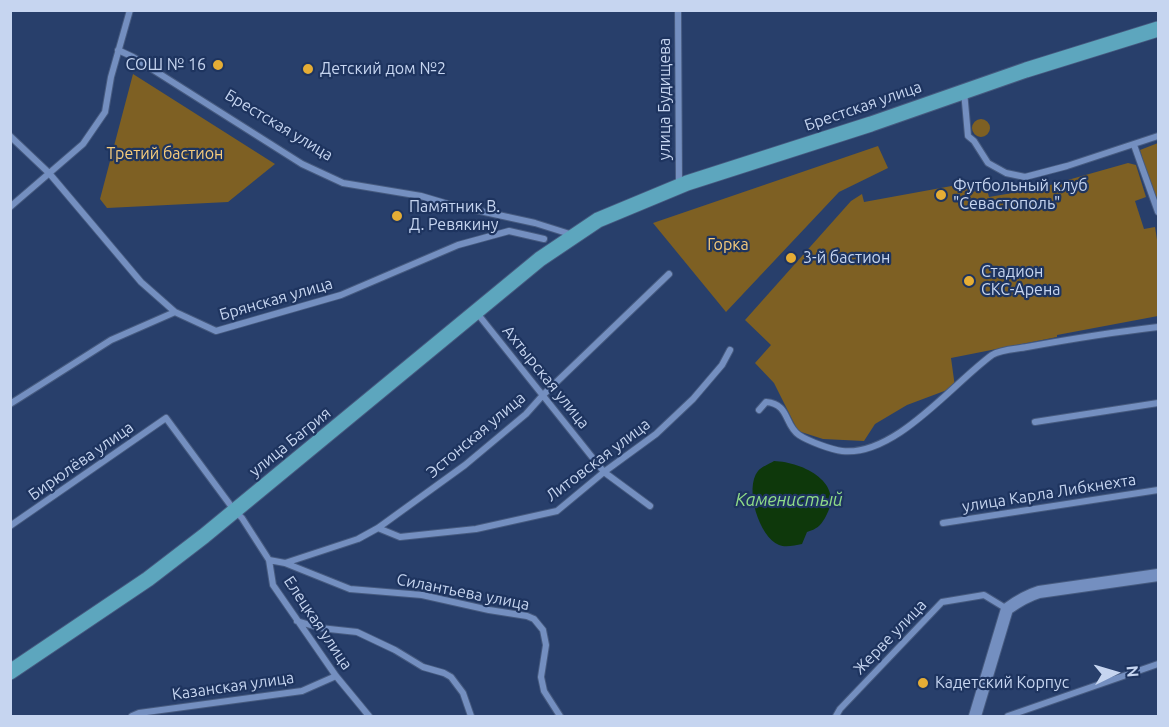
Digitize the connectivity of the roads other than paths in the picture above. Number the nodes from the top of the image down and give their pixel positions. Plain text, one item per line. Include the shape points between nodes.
1 (130, 10) edge
2 (678, 10) edge
3 (1158, 28) edge
4 (118, 50) junction
5 (964, 91) junction
6 (10, 136) edge
7 (1158, 136) edge
8 (1134, 145) junction
9 (50, 173) junction
10 (679, 187) junction
11 (10, 207) edge
12 (1158, 212) edge
13 (578, 232) junction
14 (544, 239) dead end
15 (669, 274) dead end
16 (175, 312) junction
17 (476, 312) junction
18 (1158, 327) edge
19 (730, 350) dead end
20 (543, 395) junction
21 (1158, 403) edge
22 (10, 404) edge
23 (759, 410) dead end
24 (166, 418) joint
25 (1035, 422) dead end
26 (604, 472) junction
27 (1158, 490) edge
28 (650, 506) dead end
29 (234, 510) junction
30 (943, 523) dead end
31 (10, 526) edge
32 (378, 528) junction
33 (268, 560) junction
34 (285, 563) junction
35 (1158, 575) edge
36 (1007, 609) junction
37 (297, 621) junction
38 (1158, 664) edge
39 (10, 672) edge
40 (336, 676) junction
41 (132, 717) edge
42 (369, 717) edge
43 (471, 717) edge
44 (560, 717) edge
45 (836, 717) edge
46 (975, 717) edge
47 (1008, 717) edge

1 - 4 street
2 - 10 street, улица Будищева
3 - 5 main road, Брестская улица
4 - 9 street via 105,112 83,144
4 - 13 street, Брестская улица via 302,164 343,183 421,196
5 - 8 street via 968,136 988,163 1006,173 1025,177
5 - 10 main road, Брестская улица
6 - 9 street, Брянская улица
7 - 8 street
8 - 12 street
9 - 11 street
9 - 16 street, Брянская улица via 141,282
10 - 13 main road, Брестская улица via 598,219
13 - 17 main road, улица Багрия
14 - 16 street, Брянская улица via 509,231 458,244 341,295 216,331
15 - 20 street, Эстонская улица
16 - 22 street via 111,340
17 - 20 street, Ахтырская улица
17 - 29 main road, улица Багрия
18 - 23 street via 995,353 902,432 871,448 842,451 819,444 799,435 776,403 766,402
19 - 26 street, Литовская улица via 700,390 656,434
20 - 26 street, Ахтырская улица
20 - 32 street, Эстонская улица via 465,465
21 - 25 street
24 - 29 street, Елецкая улица
24 - 31 street, Бирюлёва улица
26 - 28 street, Ахтырская улица
26 - 32 street, Литовская улица via 557,511 476,530 400,537
27 - 30 street, улица Карла Либкнехта
29 - 33 street, Елецкая улица
29 - 39 main road, улица Багрия via 148,579
32 - 34 street, Эстонская улица via 358,539
33 - 34 street, Эстонская улица
33 - 37 street, Елецкая улица via 273,585
34 - 44 street, Силантьева улица via 350,590 422,595 534,619 543,630 546,645 541,677 544,692
35 - 36 main road via 1039,592 1025,596
36 - 45 street, Жерве улица via 984,595 942,602
36 - 46 main road
37 - 40 street, Елецкая улица
37 - 43 street via 357,632 423,667 444,673 463,693
38 - 47 street
40 - 41 street, Казанская улица via 302,691
40 - 42 street, Елецкая улица

